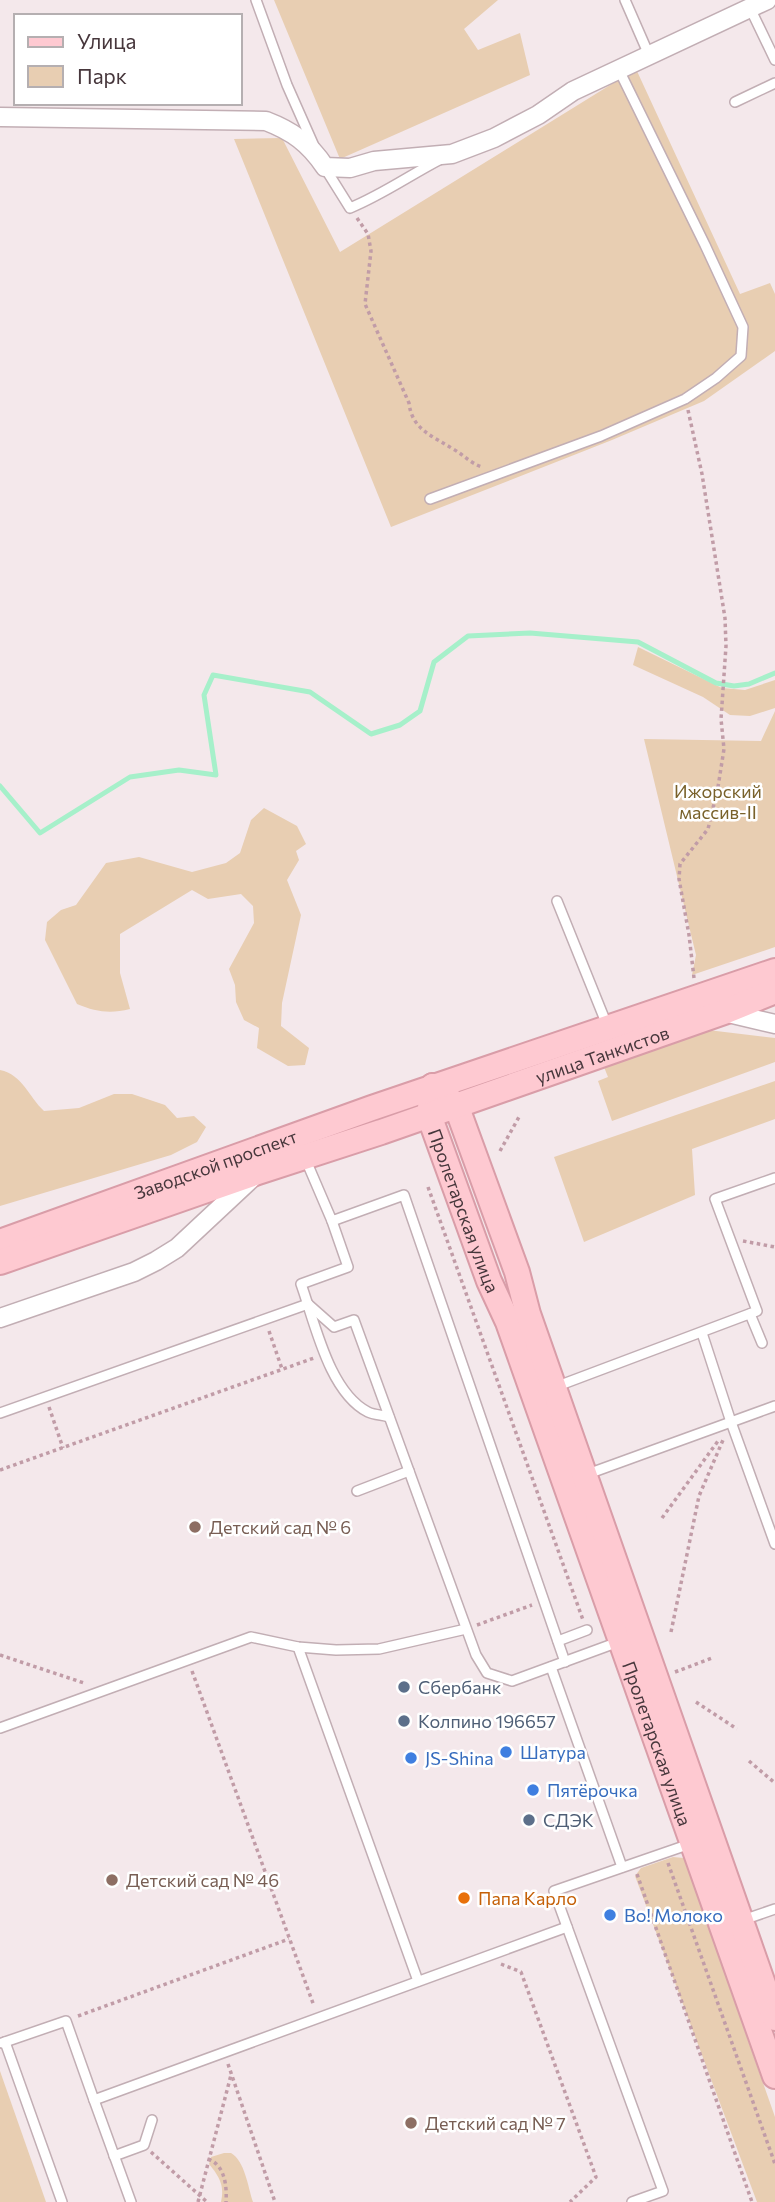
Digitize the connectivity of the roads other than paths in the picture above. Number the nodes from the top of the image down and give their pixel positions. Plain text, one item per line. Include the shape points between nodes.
1 (256, 0) edge
2 (625, 0) edge
3 (767, 0) edge
4 (750, 8) junction
5 (649, 55) junction
6 (775, 60) edge
7 (619, 71) junction
8 (775, 83) edge
9 (734, 102) dead end
10 (0, 117) edge
11 (452, 154) junction
12 (325, 167) junction
13 (430, 499) dead end
14 (557, 901) dead end
15 (775, 971) edge
16 (775, 991) edge
17 (724, 1012) junction
18 (775, 1024) edge
19 (608, 1027) junction
20 (433, 1087) junction
21 (456, 1105) junction
22 (429, 1115) junction
23 (305, 1157) junction
24 (258, 1172) junction
25 (775, 1178) edge
26 (332, 1221) junction
27 (0, 1242) edge
28 (0, 1262) edge
29 (308, 1304) junction
30 (750, 1314) junction
31 (0, 1318) edge
32 (702, 1333) junction
33 (762, 1343) dead end
34 (553, 1387) junction
35 (775, 1406) edge
36 (0, 1413) edge
37 (389, 1417) junction
38 (731, 1422) junction
39 (409, 1471) junction
40 (584, 1475) junction
41 (357, 1491) dead end
42 (771, 1519) edge
43 (775, 1544) edge
44 (466, 1629) junction
45 (587, 1630) road end
46 (630, 1638) junction
47 (558, 1641) junction
48 (298, 1647) junction
49 (565, 1662) junction
50 (551, 1667) junction
51 (0, 1728) edge
52 (702, 1839) junction
53 (622, 1867) junction
54 (775, 1909) edge
55 (741, 1921) junction
56 (567, 1927) junction
57 (418, 1981) junction
58 (775, 2018) edge
59 (3, 2043) edge
60 (775, 2076) edge
61 (94, 2100) junction
62 (152, 2120) dead end
63 (114, 2156) junction
64 (62, 2202) edge
65 (131, 2202) edge
66 (632, 2202) edge

1 - 12 lane via 287,85
2 - 5 lane
3 - 4 street
4 - 5 street
4 - 6 lane
5 - 7 street
7 - 11 street via 573,91 494,138
7 - 13 lane via 743,327 741,356 685,399 601,436
8 - 9 lane
10 - 12 street via 266,121 290,130 313,149
11 - 12 street
11 - 12 lane via 350,208
14 - 19 lane
15 - 19 main road, улица Танкистов
16 - 17 main road, улица Танкистов
17 - 18 street
17 - 21 main road, улица Танкистов
19 - 20 main road, улица Танкистов
20 - 21 main road, Пролетарская улица
20 - 22 main road, Пролетарская улица
20 - 27 main road, Заводской проспект
21 - 22 main road, улица Танкистов
21 - 34 main road, Пролетарская улица
22 - 23 main road, Заводской проспект
22 - 46 main road, Пролетарская улица via 489,1282
23 - 24 main road, Заводской проспект
23 - 26 lane
24 - 28 main road, Заводской проспект
24 - 31 street via 156,1262
25 - 30 lane via 715,1199 757,1311
26 - 29 lane via 348,1267 301,1284
26 - 47 lane via 404,1195
29 - 36 lane
29 - 37 lane via 339,1385 369,1412
29 - 37 lane via 334,1327 354,1320
30 - 32 lane
30 - 33 lane
32 - 34 lane
32 - 38 lane
34 - 40 main road, Пролетарская улица
35 - 38 lane
37 - 39 lane
38 - 40 lane
38 - 42 lane
39 - 41 lane
39 - 44 lane
40 - 46 main road, Пролетарская улица
42 - 43 lane
44 - 48 lane via 379,1649
44 - 50 lane via 487,1673 512,1681
45 - 47 lane
46 - 49 lane
46 - 52 main road, Пролетарская улица
47 - 49 lane
48 - 51 lane via 251,1637
48 - 57 lane
49 - 50 lane
50 - 53 lane
52 - 53 lane
52 - 55 main road, Пролетарская улица
52 - 60 main road, Пролетарская улица
53 - 56 lane via 554,1891
54 - 55 lane
55 - 58 main road, Пролетарская улица
56 - 57 lane
56 - 66 lane via 663,2191
57 - 61 lane
59 - 61 lane via 66,2021
59 - 64 lane
61 - 63 lane
62 - 63 lane via 144,2145
63 - 65 lane

